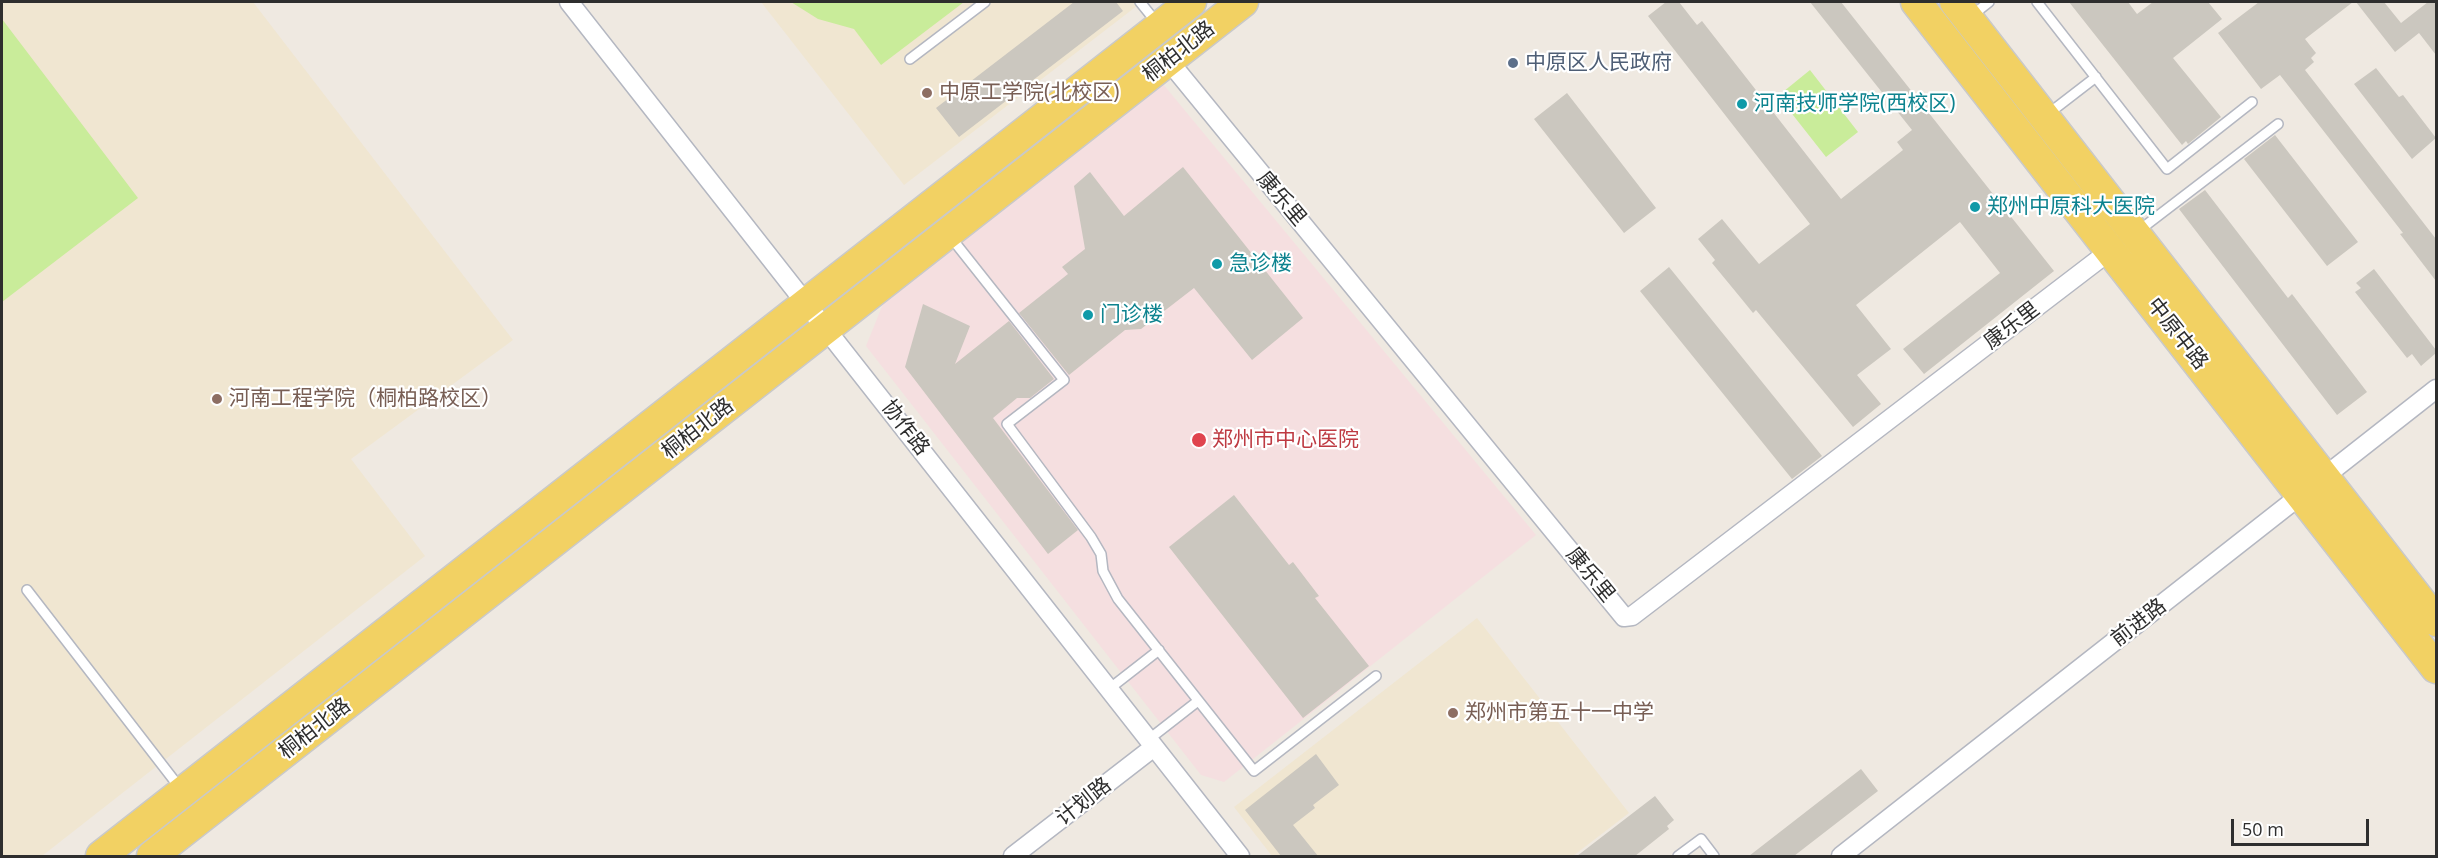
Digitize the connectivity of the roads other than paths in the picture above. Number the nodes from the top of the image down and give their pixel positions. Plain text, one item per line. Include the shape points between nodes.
1 (569, 2) edge
2 (985, 2) edge
3 (1140, 2) edge
4 (1191, 2) edge
5 (1243, 2) edge
6 (1916, 2) edge
7 (2037, 2) edge
8 (1971, 7) edge
9 (1159, 26) junction
10 (910, 59) dead end
11 (1168, 60) junction
12 (2096, 77) junction
13 (2252, 102) dead end
14 (2045, 117) junction
15 (2278, 124) dead end
16 (948, 234) junction
17 (2123, 242) junction
18 (807, 303) junction
19 (827, 328) junction
20 (2436, 388) edge
21 (2313, 486) junction
22 (27, 591) dead end
23 (2436, 621) edge
24 (1159, 650) junction
25 (2436, 668) edge
26 (1376, 676) dead end
27 (1109, 689) junction
28 (1198, 701) junction
29 (1151, 744) junction
30 (183, 792) junction
31 (100, 856) edge
32 (152, 856) edge
33 (1013, 856) edge
34 (1240, 856) edge
35 (1678, 856) edge
36 (1714, 856) edge
37 (1841, 856) edge

1 - 18 street, 协作路
2 - 10 lane
3 - 9 lane
4 - 9 main road, 桐柏北路
5 - 11 main road, 桐柏北路
6 - 17 main road, 中原中路
7 - 12 lane
8 - 14 main road, 中原中路
9 - 18 main road, 桐柏北路
11 - 16 main road, 桐柏北路
11 - 17 street, 康乐里 via 1624,617 1632,616
12 - 13 lane via 2167,169
12 - 14 lane
14 - 17 main road, 中原中路
15 - 17 lane
16 - 19 main road, 桐柏北路
16 - 24 lane via 1064,380 1007,424 1092,537 1101,554 1103,571 1118,599
17 - 21 main road, 中原中路
18 - 19 street, 协作路
18 - 30 main road, 桐柏北路
19 - 27 street, 协作路
19 - 32 main road, 桐柏北路
20 - 21 street, 前进路
21 - 23 main road, 中原中路
21 - 25 main road, 中原中路
21 - 37 street, 前进路
22 - 30 lane
24 - 27 lane
24 - 28 lane
26 - 28 lane via 1254,771
27 - 29 street, 协作路
28 - 29 lane
29 - 33 street, 计划路
29 - 34 street, 协作路
30 - 31 main road, 桐柏北路
35 - 36 lane via 1701,839

